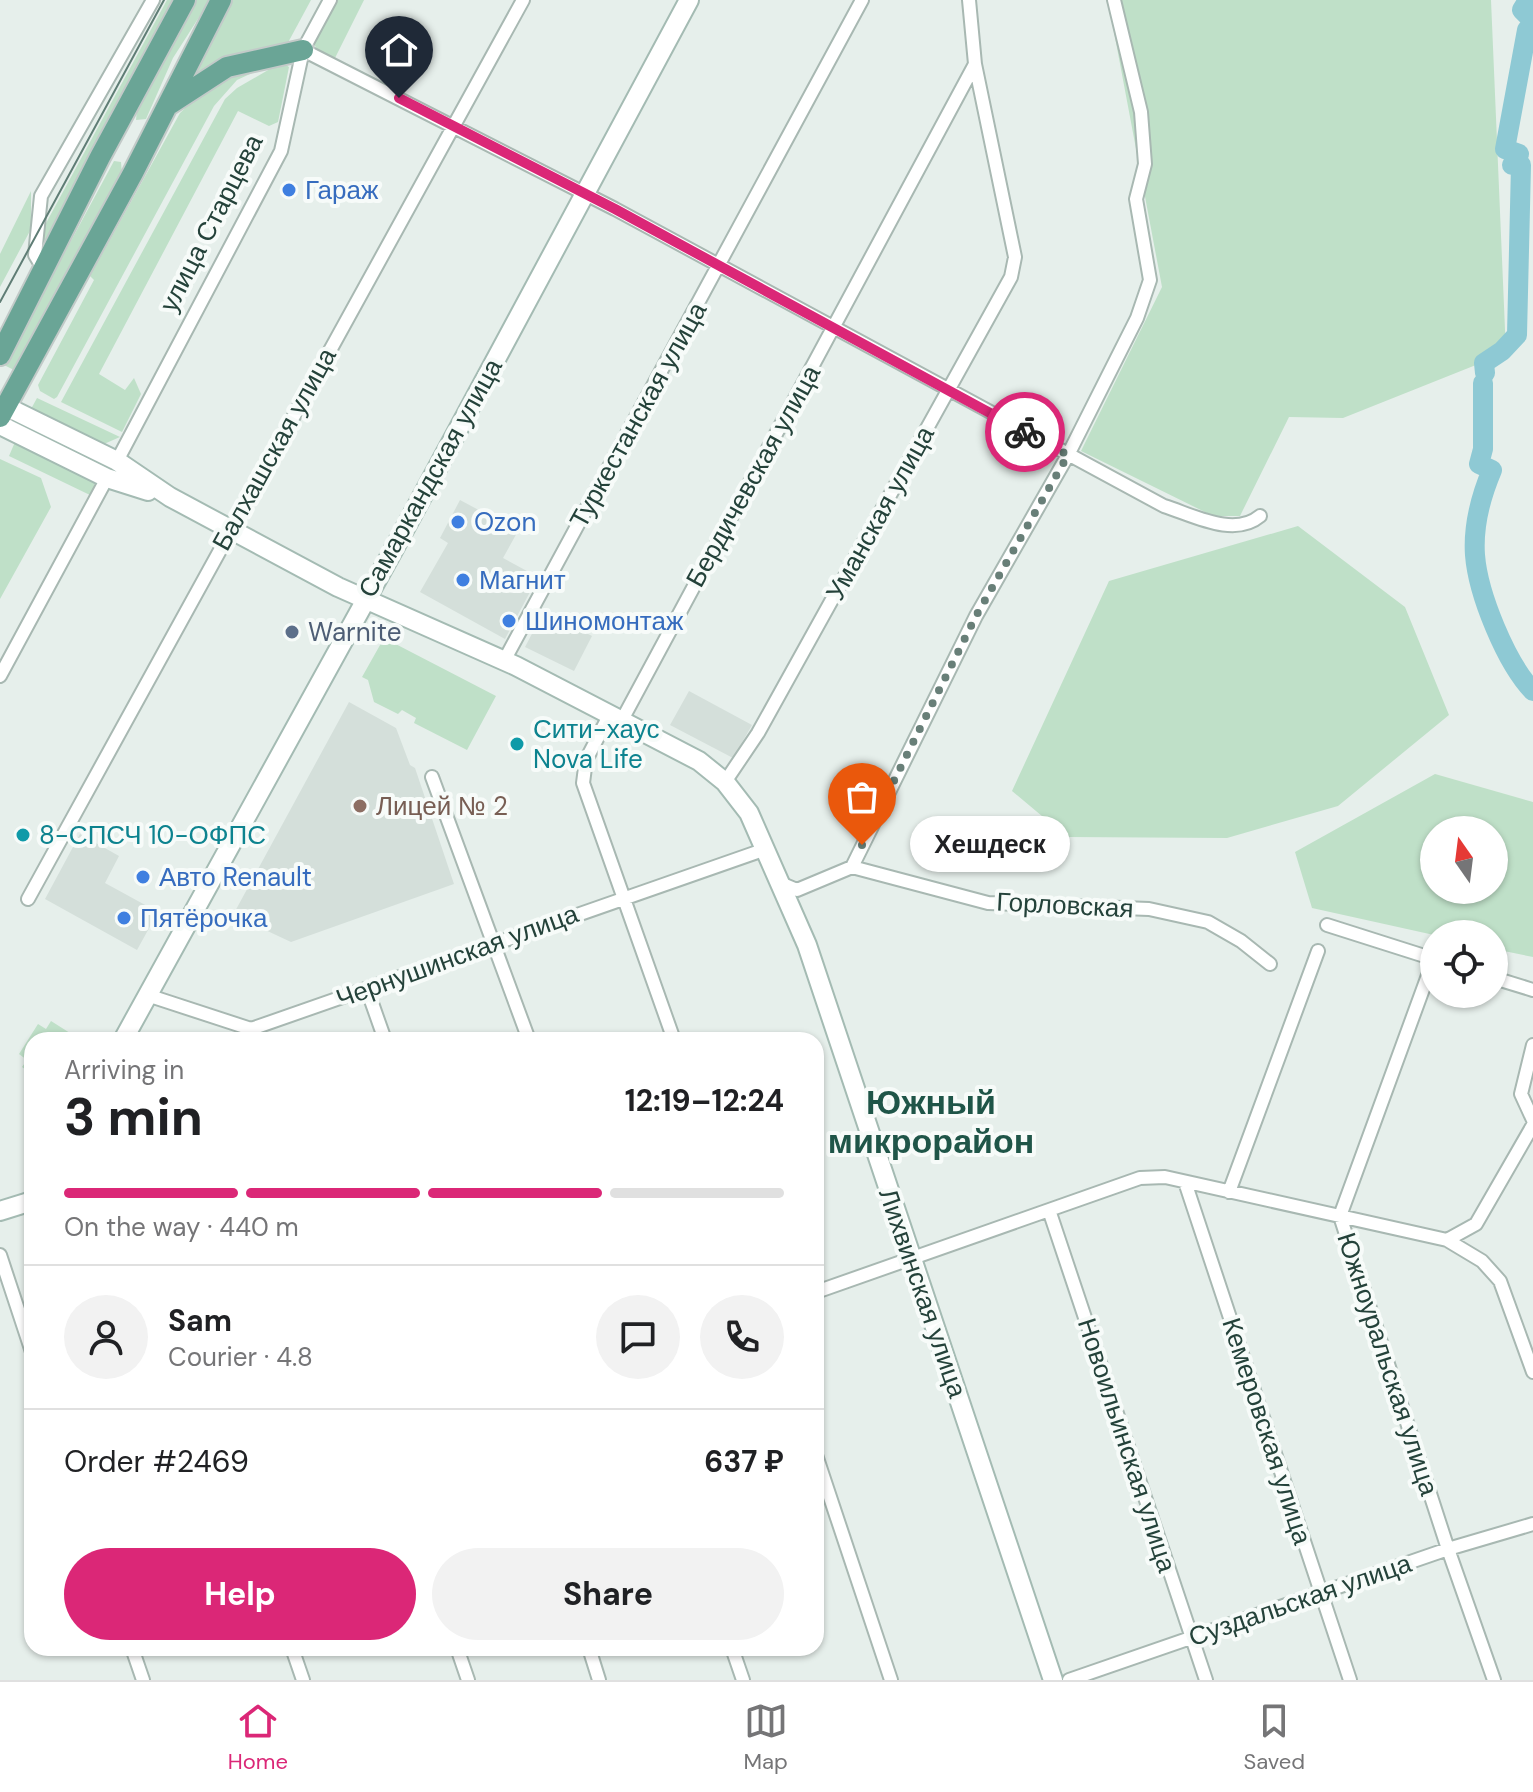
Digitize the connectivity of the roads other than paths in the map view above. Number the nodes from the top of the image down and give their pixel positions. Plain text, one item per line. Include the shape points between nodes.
1 (153, 0) edge
2 (185, 0) edge
3 (221, 0) edge
4 (330, 0) edge
5 (523, 0) edge
6 (689, 0) edge
7 (862, 0) edge
8 (969, 0) edge
9 (1114, 0) edge
10 (303, 50) junction
11 (975, 64) junction
12 (170, 104) junction
13 (125, 110) junction
14 (158, 126) junction
15 (454, 127) junction
16 (100, 157) junction
17 (133, 173) junction
18 (585, 193) junction
19 (720, 266) junction
20 (44, 270) junction
21 (834, 328) junction
22 (0, 355) edge
23 (948, 391) junction
24 (1, 413) edge
25 (1068, 455) junction
26 (112, 470) junction
27 (1260, 516) dead end
28 (231, 528) junction
29 (364, 600) junction
30 (504, 661) junction
31 (0, 676) edge
32 (616, 717) junction
33 (432, 777) dead end
34 (725, 782) junction
35 (766, 849) junction
36 (852, 867) junction
37 (778, 882) junction
38 (623, 896) junction
39 (28, 899) dead end
40 (1327, 925) dead end
41 (492, 942) junction
42 (1318, 951) dead end
43 (1420, 955) edge
44 (1270, 964) dead end
45 (1508, 982) edge
46 (367, 989) junction
47 (1533, 990) edge
48 (147, 995) junction
49 (1420, 997) edge
50 (127, 1032) edge
51 (248, 1032) edge
52 (258, 1032) edge
53 (382, 1032) edge
54 (526, 1032) edge
55 (671, 1032) edge
56 (1533, 1045) edge
57 (1533, 1122) edge
58 (1185, 1182) junction
59 (1229, 1192) junction
60 (24, 1204) edge
61 (1049, 1210) junction
62 (0, 1211) edge
63 (1340, 1216) junction
64 (1447, 1240) junction
65 (0, 1255) edge
66 (911, 1258) junction
67 (824, 1289) edge
68 (24, 1328) edge
69 (1533, 1372) edge
70 (824, 1479) edge
71 (1533, 1524) edge
72 (1448, 1549) junction
73 (1321, 1593) junction
74 (1191, 1636) junction
75 (135, 1656) edge
76 (295, 1656) edge
77 (460, 1656) edge
78 (592, 1656) edge
79 (735, 1656) edge
80 (143, 1680) edge
81 (303, 1680) edge
82 (468, 1680) edge
83 (599, 1680) edge
84 (743, 1680) edge
85 (891, 1680) edge
86 (1053, 1680) edge
87 (1069, 1680) edge
88 (1206, 1680) edge
89 (1350, 1680) edge
90 (1494, 1680) edge

1 - 20 street via 41,196 35,255
2 - 13 main road
3 - 12 main road
4 - 10 street, улица Старцева
5 - 15 street, Балхашская улица
6 - 18 main road, Самаркандская улица
7 - 19 street, Туркестанская улица
8 - 11 street, Уманская улица
9 - 25 street via 1141,112 1145,164 1136,199 1150,280 1137,318
10 - 12 main road via 227,67
10 - 15 street
10 - 26 street, улица Старцева via 281,151
11 - 21 street, Бердичевская улица
11 - 23 street, Уманская улица via 1015,265
12 - 14 main road
13 - 14 main road via 135,129
13 - 16 main road
14 - 17 main road
15 - 18 street
15 - 28 street, Балхашская улица
16 - 17 main road via 109,150 125,150 134,162
16 - 20 main road
17 - 24 main road
18 - 19 street
18 - 29 main road, Самаркандская улица
19 - 21 street
19 - 30 street, Туркестанская улица
20 - 22 main road
21 - 23 street
21 - 32 street, Бердичевская улица
23 - 25 street
23 - 34 street, Уманская улица via 758,733
24 - 26 main road, Лихвинская улица
25 - 27 street via 1164,506 1231,527 1250,525
25 - 36 street via 976,616
26 - 28 main road, Лихвинская улица
26 - 31 street, улица Старцева
28 - 29 main road, Лихвинская улица
28 - 39 street, Балхашская улица
29 - 30 main road, Лихвинская улица
29 - 48 main road, Самаркандская улица
30 - 32 main road, Лихвинская улица
32 - 34 main road, Лихвинская улица via 692,756
32 - 38 street, Бердичевская улица via 586,760 583,783
33 - 41 street
34 - 35 main road, Лихвинская улица via 749,813
35 - 37 main road, Лихвинская улица
35 - 38 street, Чернушинская улица
36 - 37 street via 797,890
36 - 44 street, Горловская via 988,903 1149,909 1208,922
37 - 66 main road, Лихвинская улица via 805,939
38 - 41 street, Чернушинская улица
38 - 55 street, Бердичевская улица
40 - 43 street
41 - 46 street, Чернушинская улица
41 - 54 street
42 - 59 street
45 - 47 street
46 - 52 street, Чернушинская улица
46 - 53 street
48 - 50 main road, Самаркандская улица
48 - 51 street, Чернушинская улица
49 - 63 street, Южноуральская улица
56 - 57 street via 1521,1094
57 - 64 street via 1476,1224
58 - 59 street
58 - 61 street via 1140,1178
58 - 73 street, Кемеровская улица
59 - 63 street
60 - 62 main road
61 - 66 street
61 - 74 street, Новоильинская улица
63 - 64 street
63 - 72 street, Южноуральская улица
64 - 69 street via 1482,1261 1500,1281
65 - 68 street
66 - 67 street
66 - 86 main road, Лихвинская улица
70 - 85 street
71 - 72 street, Суздальская улица
72 - 73 street, Суздальская улица
72 - 90 street, Южноуральская улица
73 - 74 street, Суздальская улица
73 - 89 street, Кемеровская улица
74 - 87 street, Суздальская улица
74 - 88 street, Новоильинская улица
75 - 80 street
76 - 81 street
77 - 82 street
78 - 83 street
79 - 84 street

